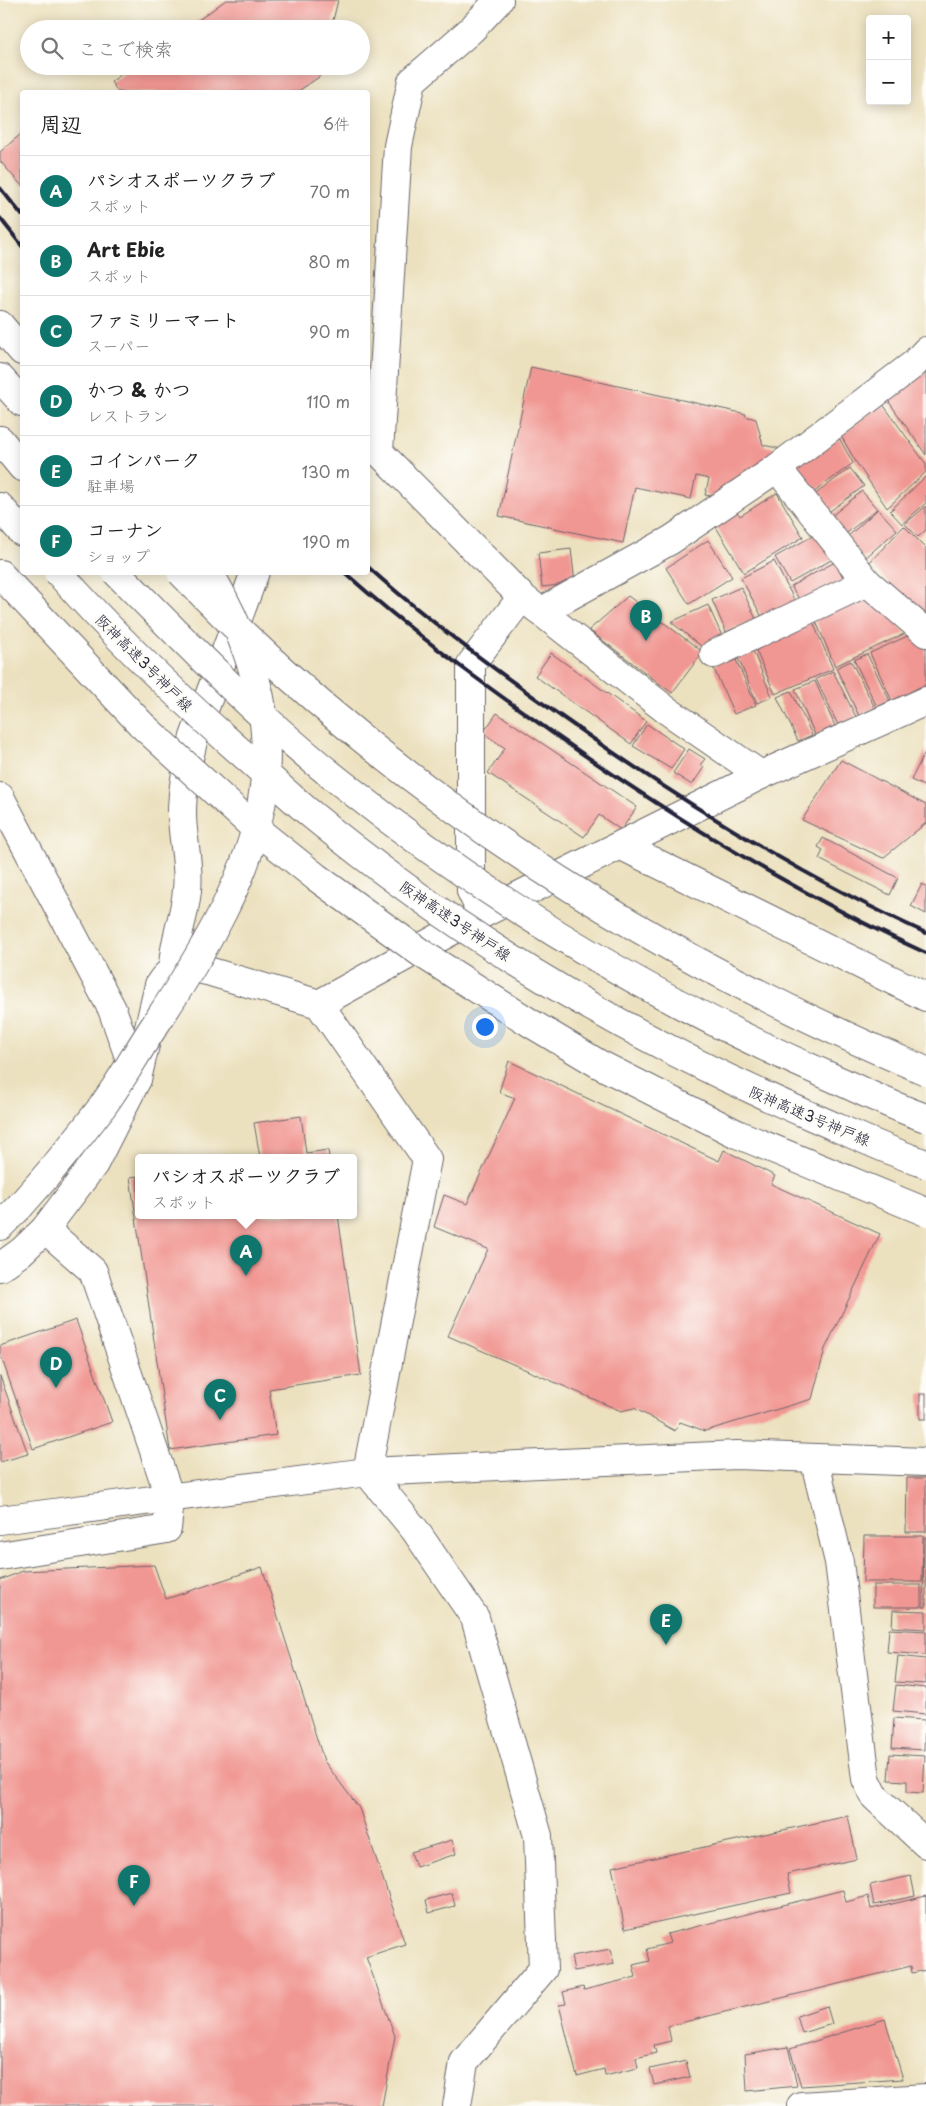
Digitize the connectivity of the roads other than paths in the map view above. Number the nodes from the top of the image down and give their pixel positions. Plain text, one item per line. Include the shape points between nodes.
1 (499, 0) edge
2 (0, 325) edge
3 (20, 348) edge
4 (926, 351) edge
5 (0, 378) edge
6 (20, 400) edge
7 (0, 440) edge
8 (374, 451) edge
9 (20, 465) edge
10 (777, 468) junction
11 (0, 507) edge
12 (20, 530) edge
13 (0, 574) edge
14 (61, 575) edge
15 (119, 575) edge
16 (185, 575) edge
17 (211, 575) edge
18 (254, 575) edge
19 (867, 582) junction
20 (532, 604) junction
21 (926, 633) edge
22 (714, 654) dead end
23 (926, 701) edge
24 (762, 775) junction
25 (0, 797) edge
26 (622, 846) junction
27 (482, 914) junction
28 (173, 969) junction
29 (926, 997) edge
30 (319, 1004) junction
31 (926, 1071) edge
32 (137, 1079) junction
33 (926, 1118) edge
34 (926, 1164) edge
35 (926, 1212) edge
36 (0, 1226) edge
37 (45, 1229) junction
38 (0, 1267) edge
39 (814, 1458) junction
40 (926, 1462) edge
41 (367, 1472) junction
42 (170, 1498) junction
43 (0, 1520) edge
44 (0, 1556) edge
45 (926, 1844) edge
46 (926, 2098) edge
47 (877, 2104) edge
48 (456, 2106) edge
49 (801, 2106) edge

1 - 8 main road via 471,30 412,81 398,146
2 - 3 main road
4 - 10 main road via 914,364
5 - 6 main road
7 - 9 main road
8 - 20 main road
10 - 19 main road
10 - 20 main road via 671,540
11 - 12 main road
13 - 35 main road, bridge via 142,725 193,773 257,830 421,953 532,1024 667,1100 737,1134
14 - 34 main road, 阪神高速3号神戸線, bridge via 167,686 312,815 478,936 680,1055 753,1091
15 - 33 main road, bridge via 203,661 338,781 507,904 626,977 771,1051
16 - 31 main road, bridge via 278,667 343,723 440,799 535,865 658,941 788,1008
17 - 36 main road, bridge via 248,650 262,712 265,780 251,849 221,920 102,1106 48,1176
18 - 28 main road via 194,737 188,764 182,815 188,890 173,951
19 - 21 main road
19 - 22 main road
20 - 24 main road via 665,708
20 - 27 main road via 471,664 471,891
23 - 24 main road
24 - 26 main road
25 - 32 main road via 112,1009
26 - 27 main road
26 - 29 main road
27 - 30 main road
28 - 30 main road via 194,968 211,972
28 - 32 main road via 159,985
30 - 41 main road via 427,1159
32 - 37 main road via 94,1164
37 - 38 main road
37 - 42 main road via 93,1271
39 - 40 main road
39 - 41 main road via 737,1455
39 - 45 main road via 839,1562 866,1779 875,1797
41 - 42 main road
41 - 48 main road via 415,1530 475,1618 538,1836 544,1969 464,2062
42 - 43 main road
42 - 44 main road via 166,1529
46 - 47 main road
47 - 49 main road

